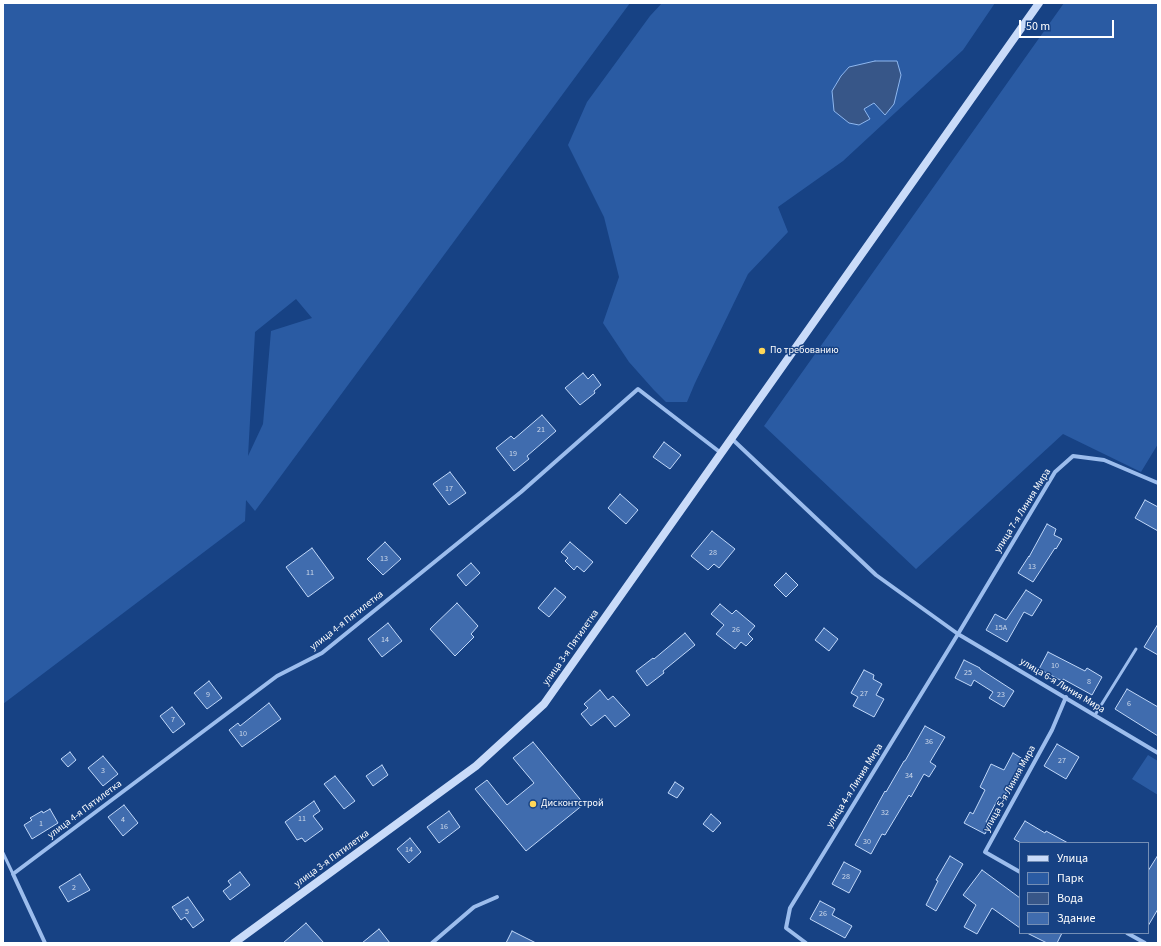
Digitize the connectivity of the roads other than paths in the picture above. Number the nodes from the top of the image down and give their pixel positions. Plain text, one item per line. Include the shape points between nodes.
1 (1039, 3) edge
2 (731, 438) junction
3 (721, 453) junction
4 (1158, 483) edge
5 (958, 634) junction
6 (1136, 649) dead end
7 (1066, 697) junction
8 (1095, 715) junction
9 (1158, 753) edge
10 (3, 853) edge
11 (1019, 871) edge
12 (13, 874) junction
13 (497, 897) dead end
14 (1129, 934) edge
15 (45, 943) edge
16 (234, 943) edge
17 (432, 943) edge
18 (806, 943) edge
19 (1145, 943) edge

1 - 2 main road, улица 3-я Пятилетка
2 - 3 main road, улица 3-я Пятилетка
2 - 5 street, улица 6-я Линия Мира via 876,575
3 - 12 street, улица 4-я Пятилетка via 638,389 521,492 322,653 277,676
3 - 16 main road, улица 3-я Пятилетка via 544,704 476,766
4 - 5 street, улица 7-я Линия Мира via 1104,460 1073,456 1055,472
5 - 7 street, улица 6-я Линия Мира
5 - 18 street, улица 4-я Линия Мира via 790,908 786,928
6 - 8 lane
7 - 8 street, улица 6-я Линия Мира
7 - 11 street, улица 5-я Линия Мира via 1052,730 985,852
8 - 9 street, улица 6-я Линия Мира
10 - 12 lane
12 - 15 street
13 - 17 street via 474,907
14 - 19 street

